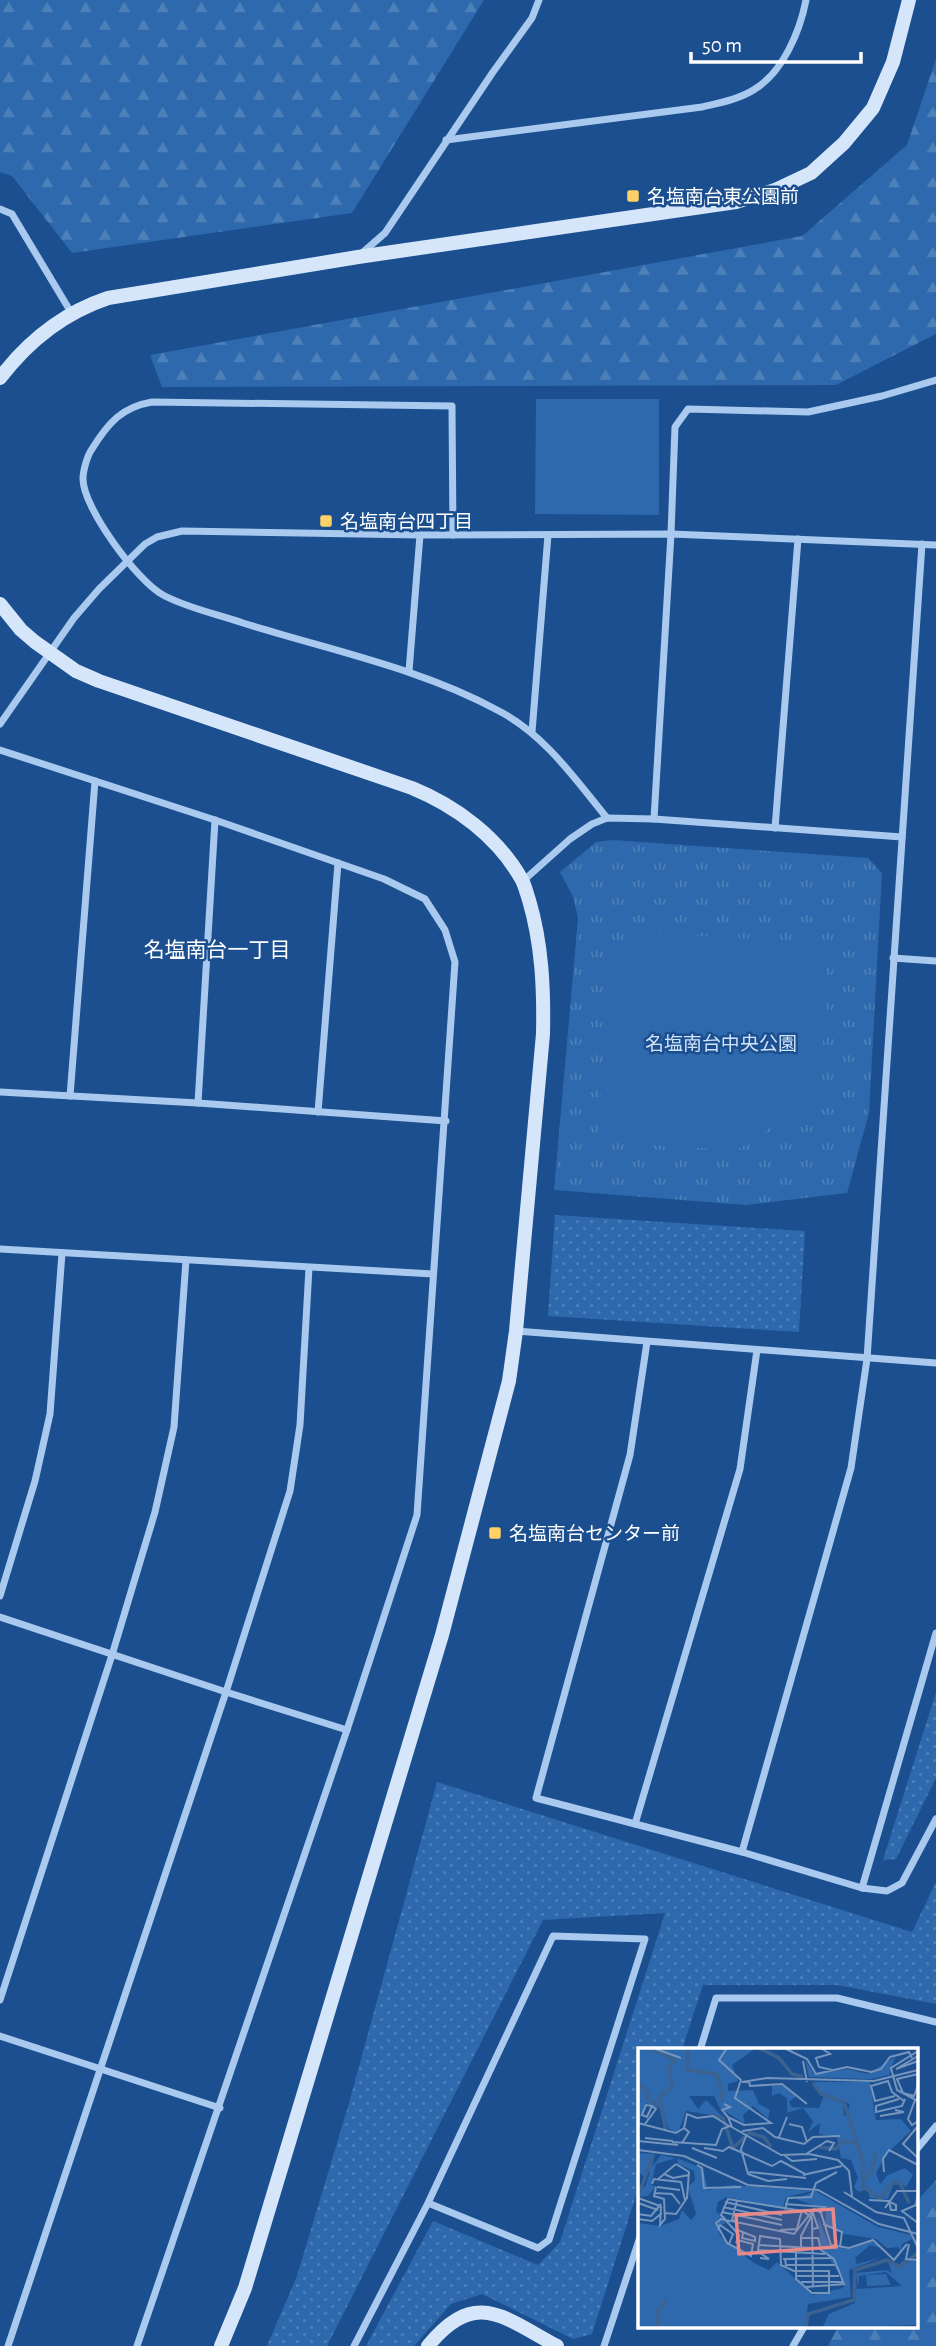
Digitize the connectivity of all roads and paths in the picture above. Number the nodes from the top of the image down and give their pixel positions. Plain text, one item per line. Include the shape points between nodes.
1 (539, 0) edge
2 (806, 0) edge
3 (909, 0) edge
4 (446, 140) junction
5 (0, 209) edge
6 (358, 257) junction
7 (72, 314) junction
8 (0, 378) edge
9 (936, 380) edge
10 (671, 534) junction
11 (420, 535) junction
12 (453, 535) junction
13 (548, 535) junction
14 (798, 539) junction
15 (922, 544) junction
16 (936, 545) edge
17 (126, 560) junction
18 (0, 604) edge
19 (50, 653) junction
20 (409, 671) junction
21 (0, 724) edge
22 (532, 732) junction
23 (0, 750) edge
24 (95, 781) junction
25 (607, 818) junction
26 (654, 819) junction
27 (215, 820) junction
28 (775, 828) junction
29 (902, 836) junction
30 (338, 863) junction
31 (523, 881) junction
32 (893, 958) junction
33 (936, 961) edge
34 (0, 1092) edge
35 (69, 1096) junction
36 (198, 1103) junction
37 (318, 1112) junction
38 (446, 1121) junction
39 (0, 1249) edge
40 (62, 1253) junction
41 (186, 1260) junction
42 (309, 1268) junction
43 (433, 1274) junction
44 (516, 1332) junction
45 (647, 1342) junction
46 (757, 1350) junction
47 (867, 1359) junction
48 (936, 1363) edge
49 (0, 1596) edge
50 (0, 1617) edge
51 (936, 1633) edge
52 (112, 1655) junction
53 (226, 1692) junction
54 (347, 1730) junction
55 (936, 1819) edge
56 (635, 1824) junction
57 (742, 1852) junction
58 (862, 1888) junction
59 (0, 2000) edge
60 (936, 2022) edge
61 (0, 2036) edge
62 (701, 2048) edge
63 (99, 2069) junction
64 (220, 2108) junction
65 (936, 2126) edge
66 (918, 2148) edge
67 (428, 2203) junction
68 (638, 2243) edge
69 (803, 2328) edge
70 (8, 2346) edge
71 (137, 2346) edge
72 (221, 2346) edge
73 (354, 2346) edge
74 (428, 2346) edge
75 (557, 2346) edge
76 (604, 2346) edge
77 (793, 2346) edge

1 - 4 street via 533,18
2 - 4 street via 788,52 756,89 702,107
3 - 6 street via 893,62 873,108 844,143 799,179 736,202
4 - 6 street via 385,233
5 - 7 street via 12,214
6 - 7 street via 108,298
7 - 8 street via 22,350
9 - 10 street via 808,412 688,409 675,427
10 - 13 street
10 - 14 street
10 - 26 street
11 - 12 street
11 - 17 street via 182,531 157,537
11 - 20 street
12 - 13 street
12 - 17 street via 452,406 152,402 120,413 103,432 89,452 83,480 97,515
13 - 22 street
14 - 15 street
14 - 28 street
15 - 16 street
15 - 29 street
17 - 19 street via 74,618
17 - 20 street via 153,589 180,603
18 - 19 street via 21,630
19 - 21 street
19 - 31 street via 99,681 433,797 485,835
20 - 22 street via 500,711
22 - 25 street
23 - 24 street
24 - 27 street
24 - 35 street
25 - 26 street
25 - 31 street via 570,839
26 - 28 street
27 - 30 street
27 - 36 street
28 - 29 street
29 - 32 street
30 - 37 street
30 - 38 street via 425,899 445,930 455,962
31 - 44 street via 535,919 544,992
32 - 33 street
32 - 47 street
34 - 35 street
35 - 36 street
36 - 37 street
37 - 38 street
38 - 43 street
39 - 40 street
40 - 41 street
40 - 49 street via 50,1414
41 - 42 street
41 - 52 street via 174,1427 155,1512
42 - 43 street
42 - 53 street via 300,1425 290,1491
43 - 54 street via 417,1515
44 - 45 street
44 - 72 street via 509,1381 442,1635 246,2288
45 - 46 street
45 - 56 street via 629,1455 536,1798
46 - 47 street
46 - 56 street via 740,1469
47 - 48 street
47 - 57 street via 851,1468
50 - 52 street
51 - 58 street
52 - 53 street
52 - 59 street
53 - 54 street
53 - 63 street
54 - 64 street
55 - 58 street via 902,1883 887,1891
56 - 57 street
57 - 58 street
60 - 62 street via 836,1998 716,1998
61 - 63 street
63 - 64 street
63 - 70 street
64 - 71 street
65 - 66 street
67 - 67 street via 554,1936 645,1939 549,2240 538,2248
67 - 73 street
68 - 76 street
69 - 77 street
74 - 75 street via 452,2321 485,2311

